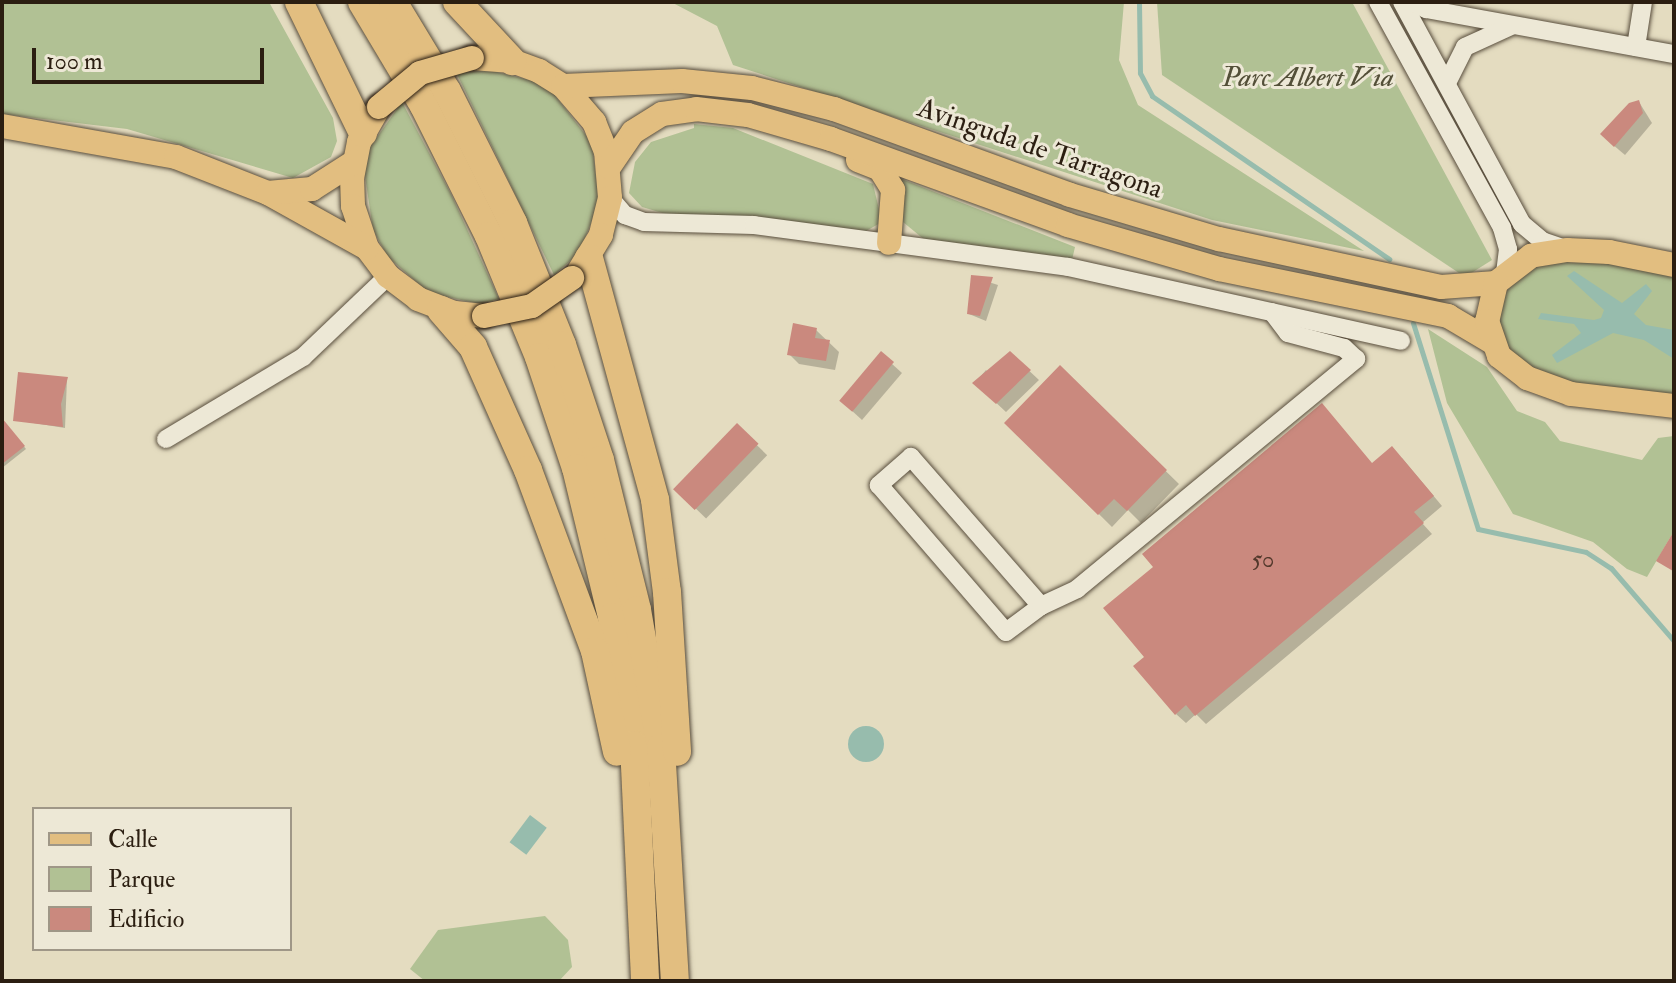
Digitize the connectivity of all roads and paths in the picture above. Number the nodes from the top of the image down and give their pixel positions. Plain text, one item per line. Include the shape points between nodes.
1 (299, 2) edge
2 (362, 2) edge
3 (393, 2) edge
4 (457, 2) edge
5 (1378, 2) edge
6 (1402, 2) edge
7 (1412, 2) edge
8 (1643, 2) edge
9 (1513, 25) junction
10 (1636, 47) junction
11 (1674, 54) edge
12 (512, 61) junction
13 (1447, 83) junction
14 (563, 86) junction
15 (748, 115) junction
16 (2, 126) edge
17 (363, 133) junction
18 (354, 162) junction
19 (609, 167) junction
20 (268, 193) junction
21 (610, 198) junction
22 (889, 243) junction
23 (367, 248) junction
24 (1567, 250) junction
25 (1674, 265) edge
26 (581, 268) junction
27 (388, 276) junction
28 (1501, 278) junction
29 (441, 310) junction
30 (1272, 312) junction
31 (1401, 341) dead end
32 (1492, 342) junction
33 (1674, 406) edge
34 (166, 439) dead end
35 (1041, 606) junction
36 (638, 817) junction
37 (645, 981) edge
38 (675, 981) edge
39 (687, 981) edge

1 - 17 highway
2 - 36 highway via 424,106 489,236 539,357 576,468 612,617 634,745
3 - 38 highway via 447,91 513,223 600,460 637,610 661,747
4 - 12 highway
5 - 28 street via 1502,228 1508,249
6 - 13 street
7 - 9 street
8 - 10 street
9 - 10 street
9 - 13 street via 1465,47
10 - 11 street
12 - 14 main road
12 - 17 main road, bridge via 472,58 420,73 379,107
13 - 24 street via 1522,224 1542,241
14 - 19 main road via 594,122
14 - 28 main road, Avinguda de Tarragona via 682,81 752,88 834,109 1070,195 1219,239 1441,287
15 - 19 main road via 696,109 662,114 633,132
15 - 22 main road via 880,169 893,190
15 - 32 main road via 831,139 1068,225 1189,260 1448,316
16 - 20 main road via 137,146
17 - 18 main road
18 - 20 main road via 312,189
18 - 23 main road via 353,206
19 - 21 main road
20 - 23 main road
21 - 22 street via 625,215 644,222 754,225
21 - 26 main road via 606,223
22 - 30 street via 1068,267
23 - 27 main road
24 - 25 main road
24 - 28 main road via 1531,256
26 - 29 main road, bridge via 532,306 484,316
26 - 39 highway via 632,401 659,531 685,875
27 - 29 main road
27 - 34 street via 303,357
28 - 32 main road via 1488,309
29 - 36 highway via 473,347 528,470 595,651 627,797
30 - 31 street
30 - 35 street via 1288,333 1344,348 1356,359 1077,589
32 - 33 main road via 1510,367 1571,394
35 - 35 street via 911,457 879,485 1006,632
36 - 37 highway

